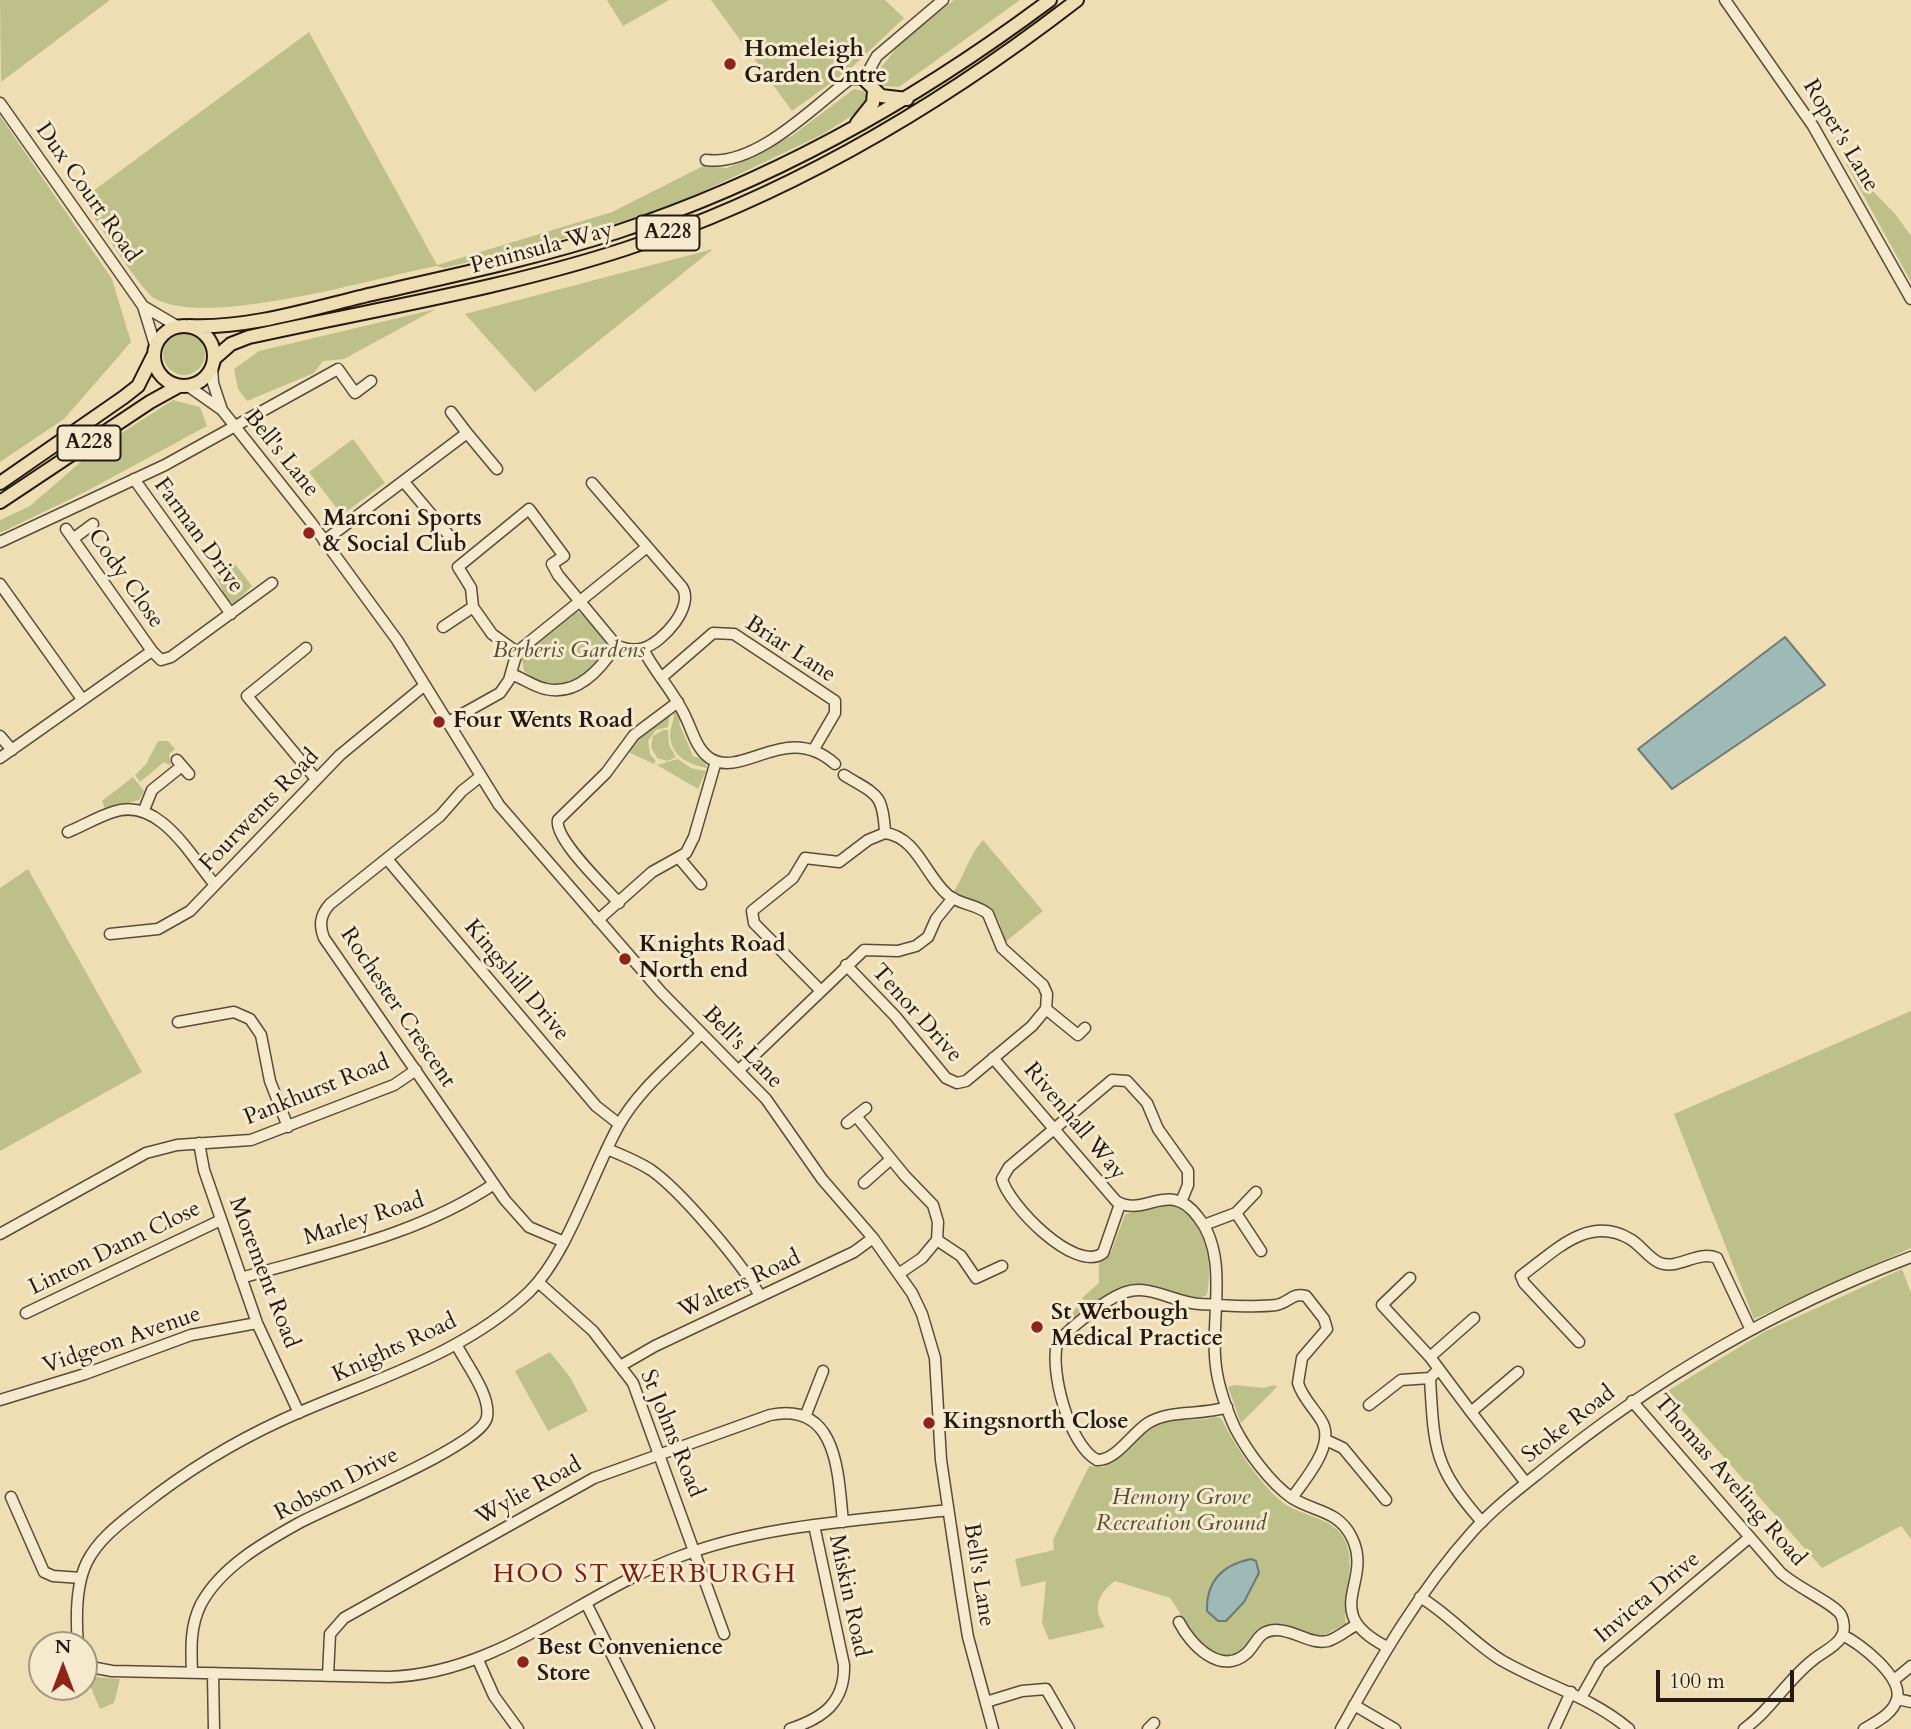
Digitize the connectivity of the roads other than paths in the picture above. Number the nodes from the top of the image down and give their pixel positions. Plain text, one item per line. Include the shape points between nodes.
1 (943, 0) edge
2 (1050, 0) edge
3 (1077, 0) edge
4 (1725, 0) edge
5 (864, 79) junction
6 (874, 91) junction
7 (907, 99) junction
8 (0, 103) edge
9 (850, 131) junction
10 (706, 160) dead end
11 (1911, 299) edge
12 (143, 306) junction
13 (183, 326) junction
14 (154, 351) junction
15 (214, 362) junction
16 (371, 381) dead end
17 (184, 386) junction
18 (222, 410) junction
19 (451, 412) dead end
20 (233, 426) junction
21 (467, 433) junction
22 (497, 469) dead end
23 (134, 479) junction
24 (404, 482) junction
25 (0, 483) edge
26 (592, 483) dead end
27 (0, 502) edge
28 (93, 524) dead end
29 (66, 529) dead end
30 (74, 538) junction
31 (324, 541) junction
32 (0, 542) edge
33 (457, 545) dead end
34 (647, 547) junction
35 (272, 583) dead end
36 (0, 584) edge
37 (579, 604) junction
38 (473, 607) junction
39 (231, 614) junction
40 (443, 627) dead end
41 (616, 645) junction
42 (306, 648) dead end
43 (643, 649) junction
44 (152, 651) junction
45 (517, 652) junction
46 (511, 674) junction
47 (662, 678) junction
48 (425, 685) junction
49 (82, 699) junction
50 (678, 702) junction
51 (448, 722) junction
52 (0, 736) edge
53 (814, 749) junction
54 (12, 750) junction
55 (0, 758) edge
56 (716, 761) junction
57 (835, 764) dead end
58 (183, 767) dead end
59 (844, 775) dead end
60 (481, 776) junction
61 (317, 779) junction
62 (144, 810) junction
63 (68, 832) dead end
64 (885, 833) junction
65 (387, 859) junction
66 (680, 859) junction
67 (701, 884) dead end
68 (215, 885) junction
69 (953, 898) junction
70 (619, 902) junction
71 (598, 920) junction
72 (110, 934) dead end
73 (846, 965) junction
74 (821, 991) junction
75 (1046, 1009) junction
76 (178, 1022) dead end
77 (1085, 1028) dead end
78 (700, 1035) junction
79 (993, 1058) junction
80 (416, 1070) junction
81 (739, 1070) junction
82 (866, 1108) dead end
83 (856, 1116) junction
84 (847, 1123) dead end
85 (619, 1124) junction
86 (288, 1127) junction
87 (1054, 1130) junction
88 (199, 1143) junction
89 (607, 1149) junction
90 (891, 1160) junction
91 (864, 1183) dead end
92 (494, 1184) junction
93 (1256, 1192) dead end
94 (1181, 1202) junction
95 (1121, 1204) junction
96 (1236, 1213) junction
97 (221, 1220) junction
98 (1204, 1225) junction
99 (0, 1234) edge
100 (873, 1238) junction
101 (937, 1240) junction
102 (562, 1241) junction
103 (1261, 1251) dead end
104 (1911, 1256) edge
105 (1002, 1266) dead end
106 (900, 1273) junction
107 (241, 1278) junction
108 (1410, 1278) dead end
109 (538, 1282) junction
110 (760, 1296) junction
111 (1214, 1304) junction
112 (26, 1313) dead end
113 (1475, 1318) dead end
114 (257, 1323) junction
115 (1751, 1330) junction
116 (1579, 1342) dead end
117 (456, 1344) junction
118 (1430, 1357) junction
119 (622, 1365) junction
120 (822, 1371) dead end
121 (1518, 1372) dead end
122 (1434, 1374) junction
123 (0, 1400) edge
124 (1632, 1401) junction
125 (1369, 1405) dead end
126 (1227, 1408) junction
127 (1471, 1412) junction
128 (299, 1413) junction
129 (804, 1418) junction
130 (1325, 1440) junction
131 (661, 1453) junction
132 (1526, 1483) junction
133 (11, 1497) dead end
134 (1292, 1498) junction
135 (1386, 1500) dead end
136 (948, 1510) junction
137 (843, 1522) junction
138 (1482, 1522) junction
139 (814, 1525) junction
140 (1750, 1537) junction
141 (695, 1551) junction
142 (81, 1578) junction
143 (1420, 1597) junction
144 (587, 1605) junction
145 (1179, 1622) dead end
146 (1356, 1625) junction
147 (79, 1631) edge
148 (724, 1634) dead end
149 (1842, 1635) junction
150 (1387, 1647) junction
151 (478, 1660) junction
152 (1911, 1666) edge
153 (98, 1668) edge
154 (192, 1672) junction
155 (213, 1673) junction
156 (328, 1676) junction
157 (1894, 1681) junction
158 (1571, 1692) junction
159 (1582, 1696) junction
160 (1897, 1699) junction
161 (986, 1702) junction
162 (1911, 1702) edge
163 (1354, 1705) junction
164 (214, 1729) edge
165 (518, 1729) edge
166 (649, 1729) edge
167 (790, 1729) edge
168 (993, 1729) edge
169 (1069, 1729) edge
170 (1341, 1729) edge
171 (1395, 1729) edge
172 (1554, 1729) edge
173 (1629, 1729) edge
174 (1744, 1729) edge
175 (1864, 1729) edge

1 - 5 street via 877,56
2 - 7 main road, Peninsula Way / A228
3 - 15 main road, Peninsula Way / A228 via 950,92 868,142 720,213 561,268 238,340
4 - 11 street, Roper's Lane via 1836,164
5 - 6 main road
5 - 10 street via 850,79 788,130 751,150 727,159
6 - 7 main road
6 - 9 main road via 873,103
7 - 9 main road, Peninsula Way / A228
8 - 12 street, Dux Court Road
9 - 13 main road, Peninsula Way / A228 via 679,210 542,254 237,323
12 - 13 street, Dux Court Road
12 - 14 street, Dux Court Road
13 - 14 main road via 162,335
13 - 15 main road via 203,332
14 - 17 main road via 159,372
14 - 25 main road, A228 via 138,386
15 - 17 main road via 201,380
15 - 18 street, Bell's Lane via 213,382
16 - 20 street via 355,393 338,369
17 - 18 street, Bell's Lane
17 - 27 main road, A228 via 150,402
18 - 20 street, Bell's Lane
19 - 21 street
20 - 23 street
20 - 31 street, Bell's Lane
21 - 22 street
21 - 24 street
23 - 32 street
23 - 39 street, Farman Drive
24 - 31 street
24 - 33 street
26 - 34 street
28 - 30 street
29 - 30 street, Cody Close
30 - 44 street, Cody Close
31 - 48 street, Bell's Lane
34 - 37 street
34 - 43 street via 685,590 687,599 675,620
35 - 39 street
36 - 49 street
37 - 38 street via 552,564 564,556 529,509 458,567 471,588
37 - 41 street
37 - 45 street
38 - 40 street
38 - 45 street via 493,635
39 - 44 street via 171,657 161,660
41 - 43 street
41 - 46 street via 604,665 573,687 543,689
42 - 61 street via 247,696
43 - 47 street
44 - 49 street
45 - 46 street
46 - 51 street via 500,692
47 - 50 street
47 - 53 street, Briar Lane via 713,633 734,634 835,701 835,713
48 - 51 street, Bell's Lane
48 - 61 street, Fourwents Road
49 - 54 street
50 - 56 street via 702,751
50 - 70 street via 634,735 606,773 558,820 564,840
51 - 60 street, Bell's Lane
52 - 54 street
53 - 56 street via 789,748
53 - 57 street
54 - 55 street
56 - 66 street via 694,837
58 - 62 street via 152,790
59 - 64 street via 879,798
60 - 65 street, Rochester Crescent
60 - 71 street, Bell's Lane via 499,806
61 - 68 street, Fourwents Road
62 - 63 street via 113,812
62 - 68 street via 159,820
64 - 69 street via 899,837
64 - 74 street via 839,862 805,858 793,878 751,914 754,923
65 - 80 street, Rochester Crescent via 330,904 321,927 324,938
65 - 85 street, Kingshill Drive via 596,1106
66 - 67 street
66 - 70 street via 652,872
68 - 72 street, Fourwents Road via 190,911 168,925
69 - 73 street via 921,943 898,951 867,948
69 - 75 street via 988,914 1002,948 1044,985
70 - 71 street
71 - 78 street, Bell's Lane
73 - 74 street
73 - 79 street, Tenor Drive via 948,1080 966,1081
74 - 81 street
75 - 77 street via 1078,1035
75 - 79 street, Tenor Drive
76 - 86 street via 234,1012 250,1019 261,1035 270,1081
78 - 81 street, Bell's Lane
78 - 85 street, Knights Road
79 - 87 street, Rivenhall Way
80 - 86 street, Pankhurst Road via 394,1085
80 - 92 street, Rochester Crescent
81 - 100 street, Bell's Lane via 766,1099 831,1191
82 - 83 street
83 - 84 street
83 - 90 street
85 - 89 street, Knights Road
86 - 88 street, Pankhurst Road via 251,1140
87 - 94 street via 1112,1080 1127,1081 1152,1110 1155,1124 1188,1171
87 - 95 street, Rivenhall Way
87 - 95 street via 1002,1176 1004,1185 1047,1238 1089,1256 1101,1255
88 - 97 street, Morement Road
88 - 99 street, Pankhurst Road via 167,1147 128,1161
89 - 102 street, Knights Road
89 - 110 street via 649,1169 667,1184 743,1268
90 - 91 street
90 - 101 street via 933,1205 939,1222
92 - 102 street, Rochester Crescent via 522,1222
92 - 107 street, Marley Road via 414,1227
93 - 96 street
94 - 95 street, Rivenhall Way via 1164,1198 1133,1206
94 - 98 street
96 - 98 street
96 - 103 street
97 - 107 street, Morement Road
97 - 112 street, Linton Dann Close
98 - 111 street via 1214,1250
100 - 106 street, Bell's Lane
100 - 110 street, Walters Road via 854,1252
101 - 105 street via 961,1256 976,1278
101 - 106 street
102 - 109 street, Knights Road
104 - 115 street, Stoke Road
106 - 136 street, Bell's Lane via 922,1314 935,1358
107 - 114 street, Morement Road
108 - 118 street via 1382,1305
109 - 117 street, Knights Road via 506,1312
109 - 119 street, St Johns Road via 593,1331
110 - 119 street, Walters Road
111 - 126 street via 1216,1363
111 - 126 street via 1179,1301 1142,1290 1119,1295 1059,1341 1060,1389 1074,1436 1097,1460 1109,1458 1156,1419
111 - 130 street via 1276,1305 1296,1295 1308,1298 1327,1323 1327,1332 1302,1359 1298,1383 1324,1423
113 - 118 street
114 - 123 street, Vidgeon Avenue via 191,1335
114 - 128 street, Morement Road
115 - 116 street via 1717,1258 1703,1255 1661,1263 1623,1235 1596,1230 1573,1237 1521,1276
115 - 124 street, Stoke Road
117 - 128 street, Knights Road via 395,1375
117 - 154 street, Robson Drive via 486,1402 483,1428 439,1455 298,1524 236,1564 212,1589 195,1621
118 - 122 street
119 - 131 street, St Johns Road via 640,1396
120 - 129 street
121 - 127 street
122 - 125 street via 1401,1380
122 - 127 street
122 - 138 street via 1435,1445 1442,1469
124 - 132 street, Stoke Road
124 - 140 street, Thomas Aveling Road
126 - 134 street via 1237,1431
127 - 132 street
128 - 142 street, Knights Road via 234,1445 158,1494 98,1544
129 - 131 street, Wylie Road via 770,1415
129 - 137 street via 821,1429 832,1446
130 - 134 street
130 - 135 street via 1343,1448
131 - 141 street, St Johns Road
131 - 156 street, Wylie Road via 578,1485 344,1618 330,1634
132 - 138 street, Stoke Road
133 - 142 street via 44,1572
134 - 146 street via 1331,1515 1352,1537
136 - 137 street
136 - 161 street, Bell's Lane via 968,1637
137 - 139 street
138 - 143 street, Stoke Road
139 - 141 street
139 - 167 street, Miskin Road via 844,1682 824,1714
140 - 149 street, Thomas Aveling Road via 1791,1583 1840,1614
140 - 159 street, Invicta Drive via 1610,1655 1594,1672
141 - 144 street via 640,1574
141 - 148 street, St Johns Road
142 - 147 street, Knights Road
143 - 150 street, Stoke Road
143 - 158 street via 1499,1659
144 - 151 street
144 - 166 street
145 - 146 street via 1200,1651 1223,1661 1244,1655 1256,1639 1270,1631 1320,1642
146 - 150 street
149 - 157 street via 1863,1645
149 - 174 street
150 - 163 street, Stoke Road
151 - 156 street via 418,1675
151 - 165 street via 494,1696
152 - 157 street
153 - 154 street
154 - 155 street
155 - 156 street
155 - 164 street
157 - 160 street
158 - 159 street
158 - 172 street
159 - 173 street
160 - 162 street
160 - 175 street via 1884,1716
161 - 168 street, Bell's Lane
161 - 169 street via 1046,1689
163 - 170 street, Stoke Road
163 - 171 street

